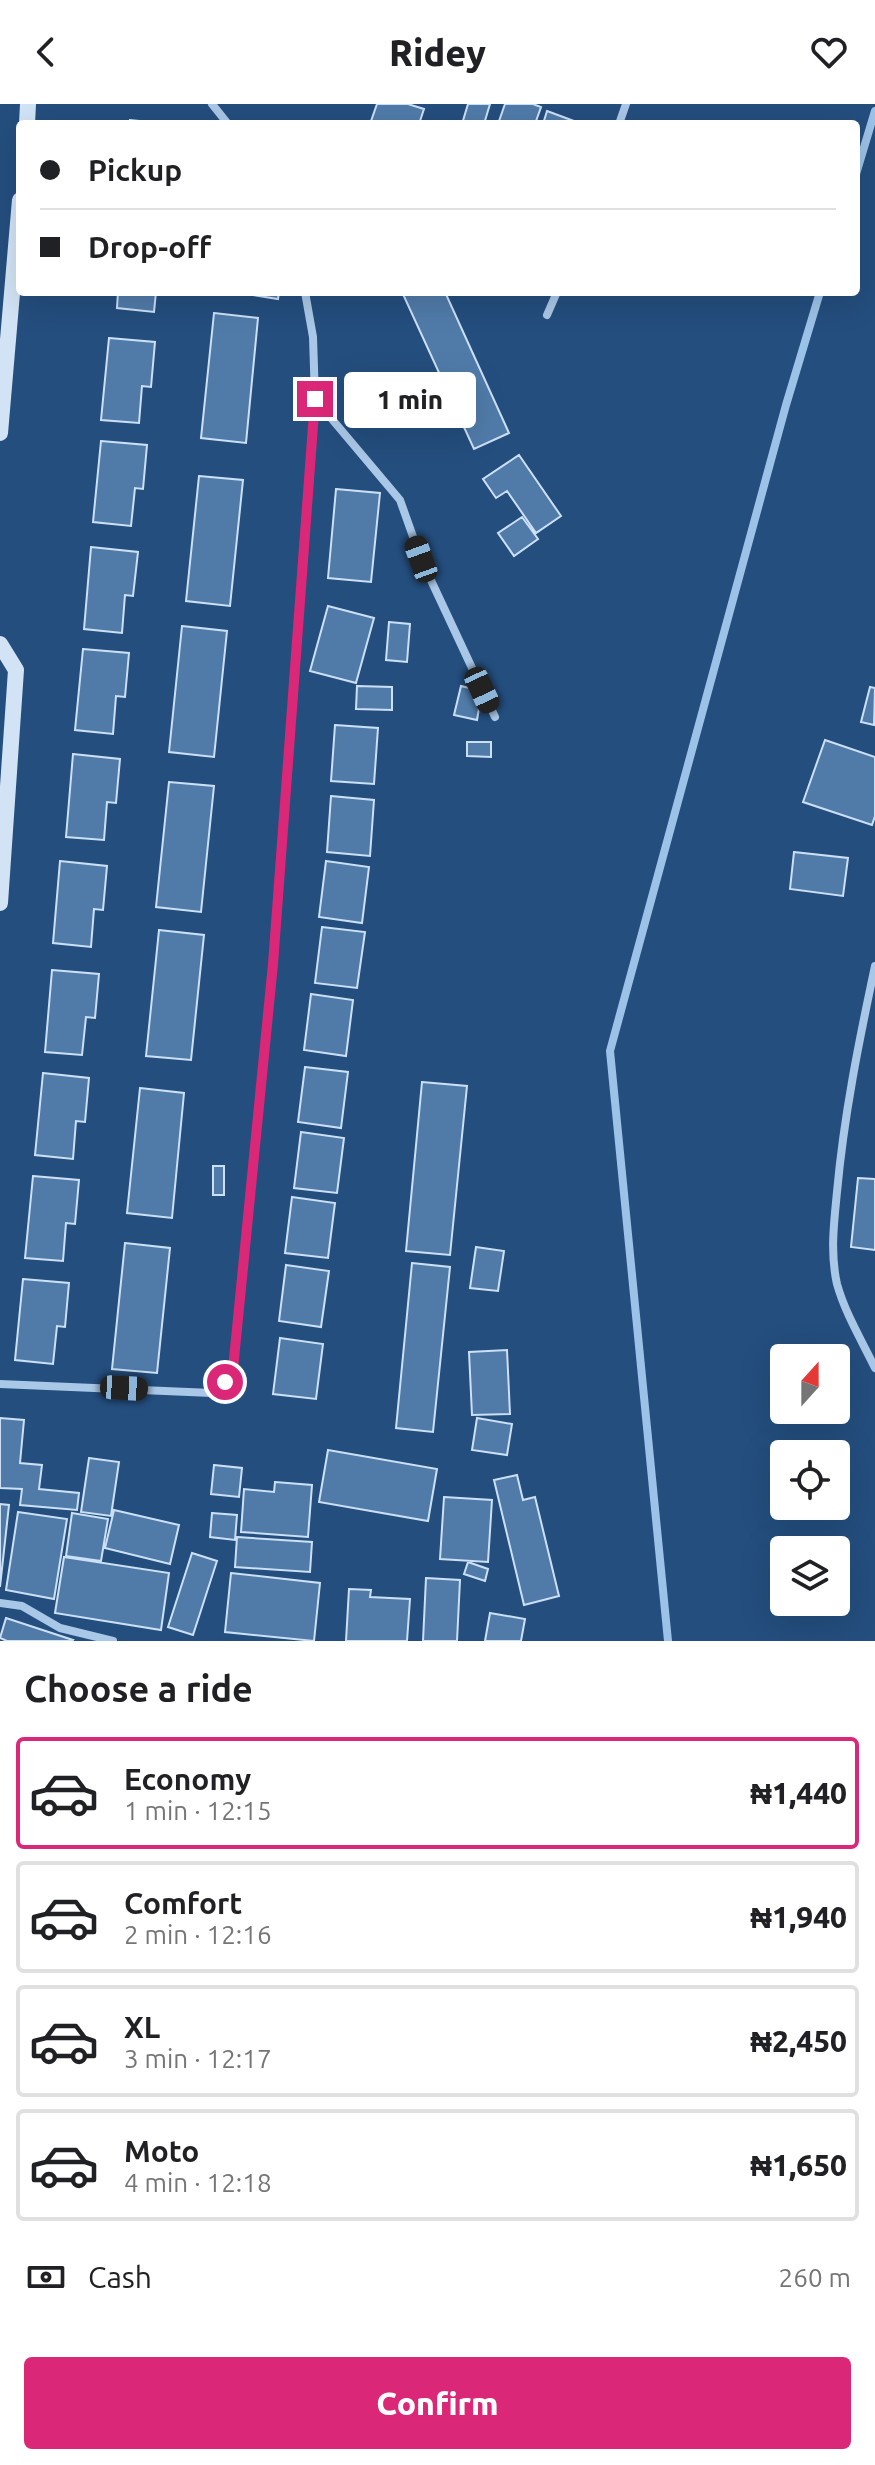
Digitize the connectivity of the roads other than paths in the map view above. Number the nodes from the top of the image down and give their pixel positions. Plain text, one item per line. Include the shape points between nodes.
1 (212, 104) edge
2 (225, 120) edge
3 (16, 247) edge
4 (306, 296) edge
5 (555, 296) edge
6 (547, 315) dead end
7 (315, 399) junction
8 (0, 433) edge
9 (0, 644) edge
10 (495, 717) dead end
11 (0, 903) edge
12 (875, 966) edge
13 (875, 1368) edge
14 (0, 1384) edge
15 (0, 1603) edge
16 (113, 1641) edge

1 - 2 street
3 - 8 street
4 - 7 street
5 - 6 street
7 - 10 street via 400,500 421,559
7 - 14 street via 273,964 233,1369 212,1393
9 - 11 street via 16,670
12 - 13 street via 852,1073 833,1243 842,1300
15 - 16 street via 22,1606 60,1628

